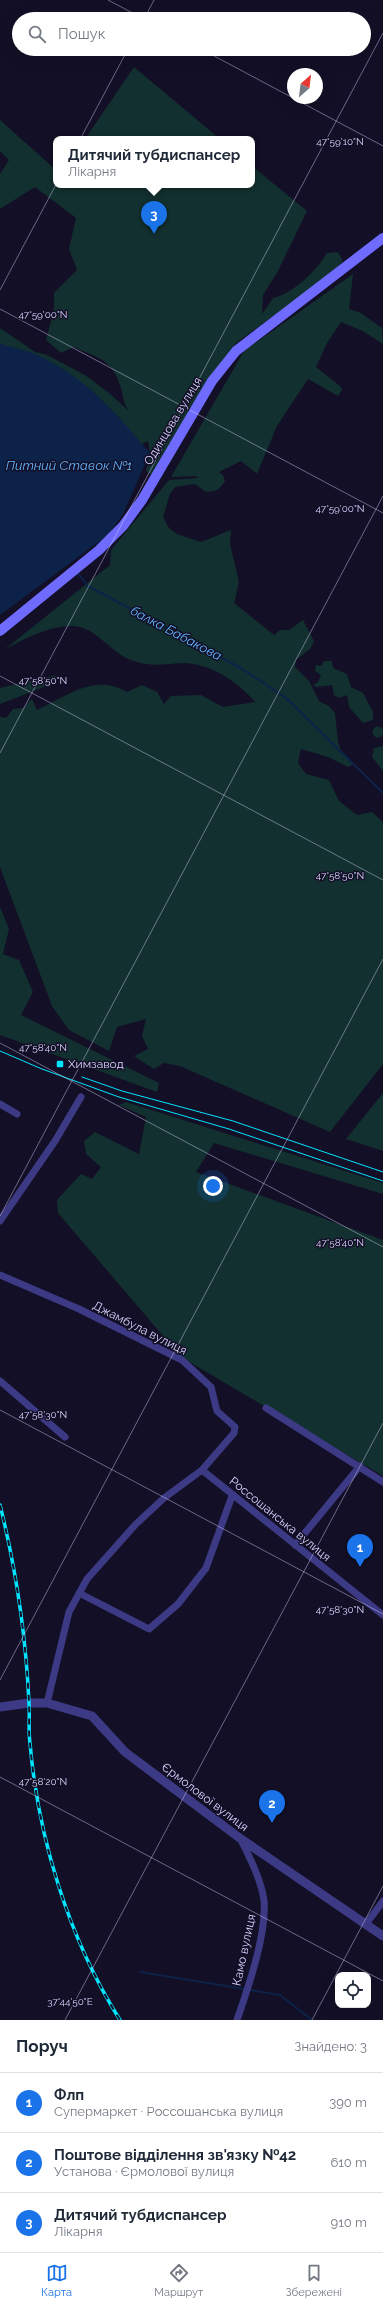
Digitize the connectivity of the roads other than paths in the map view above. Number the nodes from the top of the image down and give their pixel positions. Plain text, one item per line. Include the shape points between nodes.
1 (383, 238) edge
2 (0, 631) edge
3 (81, 1097) dead end
4 (0, 1104) edge
5 (17, 1114) dead end
6 (0, 1221) edge
7 (0, 1275) edge
8 (0, 1381) edge
9 (266, 1408) dead end
10 (65, 1437) dead end
11 (360, 1466) junction
12 (202, 1470) junction
13 (383, 1482) edge
14 (232, 1496) junction
15 (295, 1545) junction
16 (79, 1593) junction
17 (383, 1615) edge
18 (47, 1703) junction
19 (0, 1707) edge
20 (241, 1839) junction
21 (383, 1901) edge
22 (366, 1924) junction
23 (383, 1936) edge
24 (237, 2020) edge

1 - 2 main road, Одинцова вулиця via 236,351 212,381 142,500 123,526 99,550
3 - 6 street via 56,1141
4 - 5 street
7 - 12 street, Джамбула вулиця via 79,1309 182,1360 211,1387 217,1411 235,1427 234,1433
8 - 10 street
9 - 11 street
11 - 13 street
11 - 15 street
12 - 14 street, Россошанська вулиця
12 - 16 street via 164,1498 136,1524 87,1580
14 - 15 street, Россошанська вулиця
14 - 16 street via 206,1568 178,1604 149,1629
15 - 17 street, Россошанська вулиця
16 - 18 street via 69,1612
18 - 19 street, Єрмолової вулиця
18 - 20 street, Єрмолової вулиця via 92,1716 125,1752
20 - 22 street, Єрмолової вулиця
20 - 24 street, Камо вулиця via 258,1880 264,1900 264,1914 254,1964
21 - 22 street
22 - 23 street, Єрмолової вулиця

